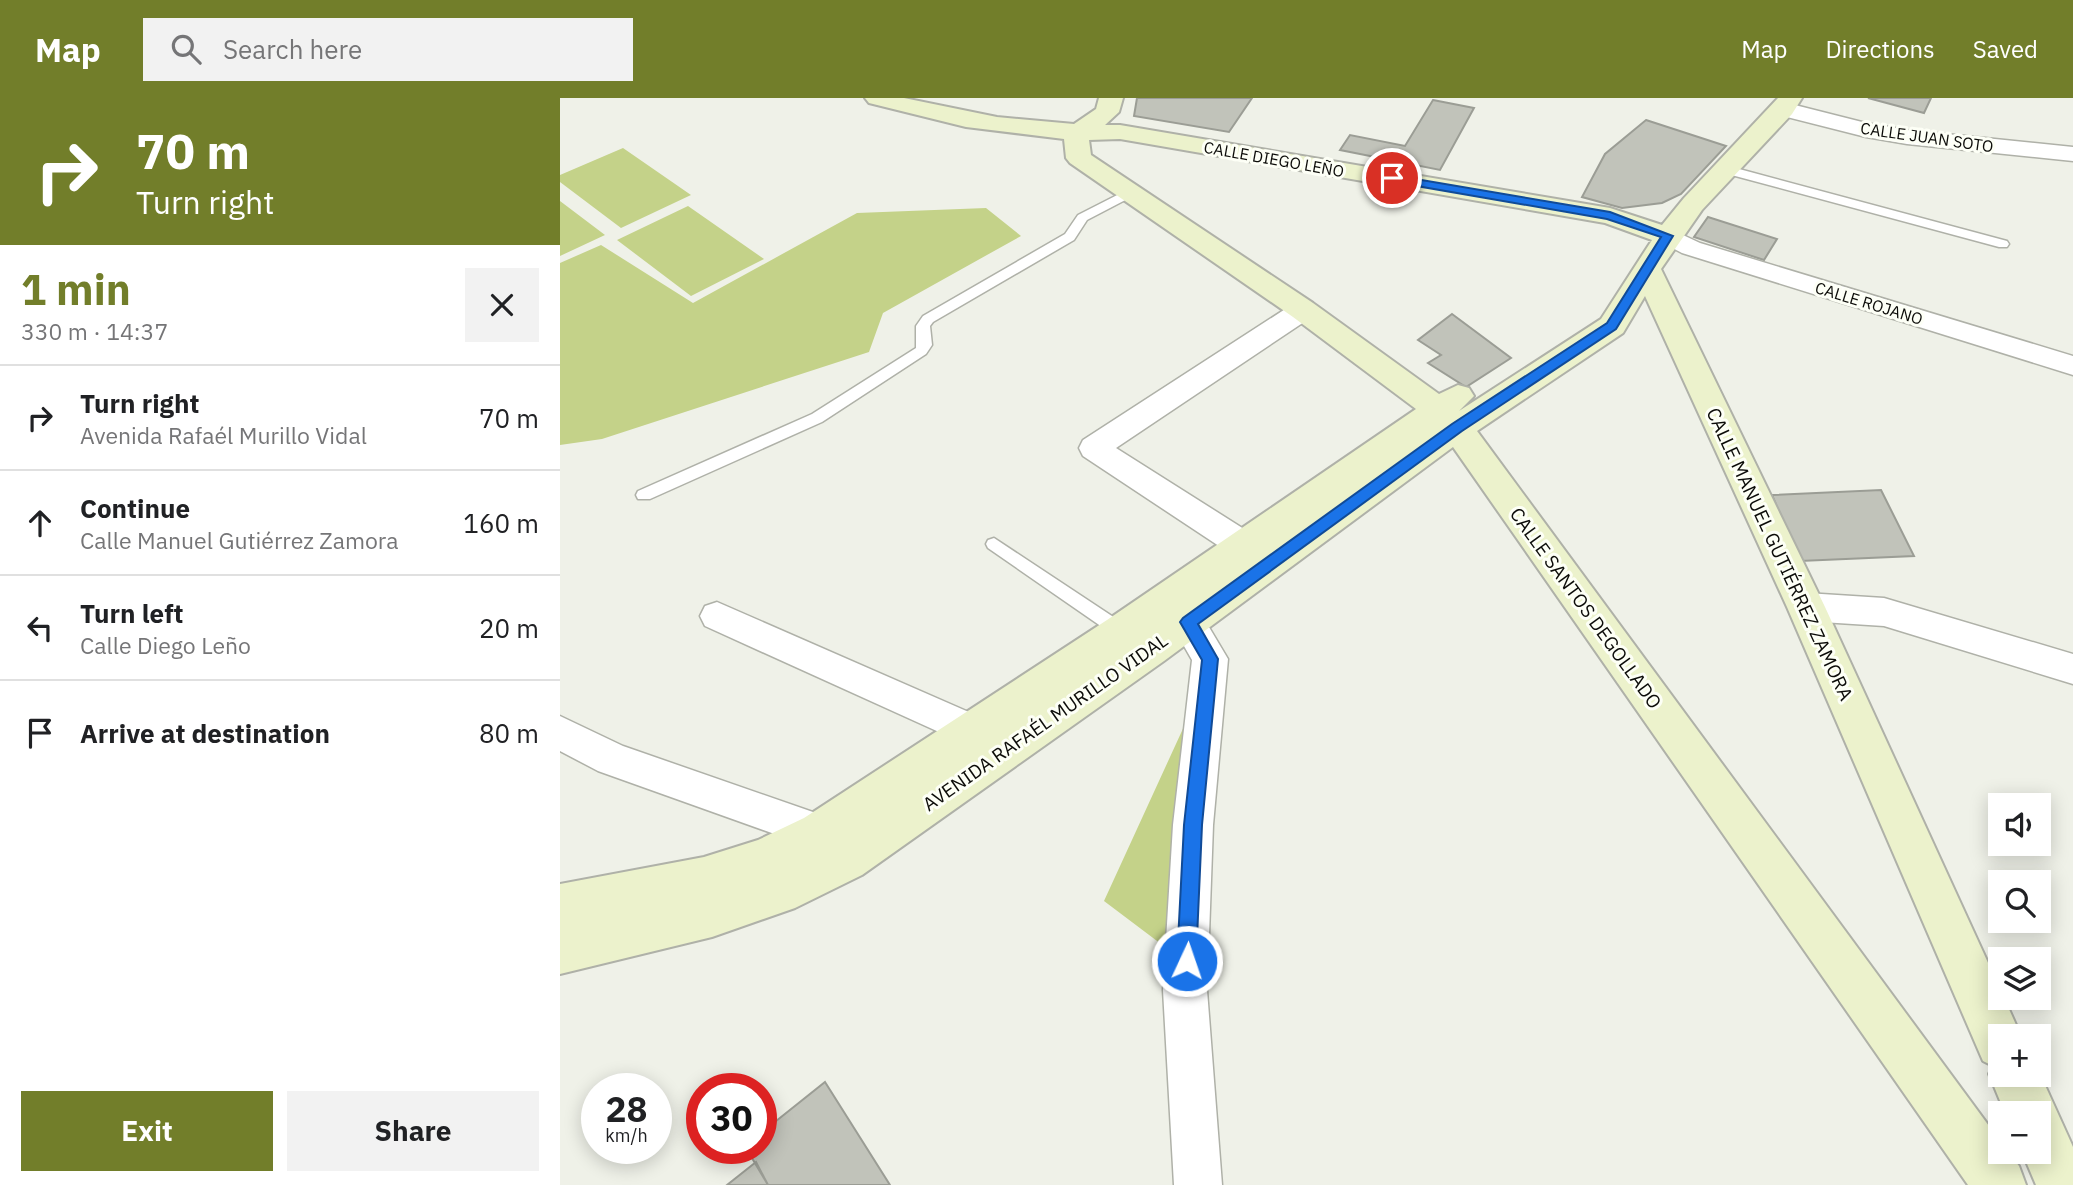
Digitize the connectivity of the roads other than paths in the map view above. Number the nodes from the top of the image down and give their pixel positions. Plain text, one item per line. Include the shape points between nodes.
1 (877, 98) edge
2 (1111, 98) edge
3 (1787, 104) edge
4 (1076, 134) junction
5 (2073, 154) edge
6 (1728, 170) junction
7 (1129, 192) junction
8 (1668, 236) junction
9 (2003, 244) dead end
10 (1647, 269) junction
11 (1303, 310) junction
12 (2073, 366) edge
13 (1447, 418) junction
14 (644, 495) dead end
15 (994, 544) dead end
16 (1243, 545) junction
17 (1806, 607) junction
18 (1176, 612) junction
19 (717, 616) dead end
20 (1135, 640) junction
21 (2073, 670) edge
22 (974, 731) junction
23 (560, 732) edge
24 (819, 832) junction
25 (560, 906) edge
26 (560, 951) edge
27 (1991, 1024) edge
28 (2051, 1158) edge
29 (1198, 1185) edge
30 (2000, 1185) edge
31 (2063, 1185) edge

1 - 4 main road, CALLE DIEGO LEÑO
2 - 4 main road via 1107,112
3 - 5 street, CALLE JUAN SOTO via 1866,130
3 - 6 main road
4 - 7 main road, CALLE SANTOS DEGOLLADO via 1079,158
4 - 8 main road, CALLE DIEGO LEÑO via 1120,132 1583,211
6 - 8 main road
6 - 9 lane
7 - 11 main road, CALLE SANTOS DEGOLLADO
7 - 14 lane via 1082,218 1070,237 928,319 921,351 817,418
8 - 10 main road
8 - 12 street, CALLE ROJANO via 1691,248
10 - 13 main road, AVENIDA RAFAÉL MURILLO VIDAL via 1612,326
10 - 17 main road, CALLE MANUEL GUTIÉRREZ ZAMORA
11 - 13 main road, CALLE SANTOS DEGOLLADO
11 - 16 street via 1094,448
13 - 16 main road, AVENIDA RAFAÉL MURILLO VIDAL
13 - 18 main road, AVENIDA RAFAÉL MURILLO VIDAL
13 - 30 main road, CALLE SANTOS DEGOLLADO
15 - 20 lane
16 - 18 main road, AVENIDA RAFAÉL MURILLO VIDAL
17 - 21 street via 1884,611
17 - 27 main road, CALLE MANUEL GUTIÉRREZ ZAMORA
18 - 20 main road, AVENIDA RAFAÉL MURILLO VIDAL
18 - 29 street via 1210,659 1193,825 1185,990
19 - 22 street
20 - 22 main road, AVENIDA RAFAÉL MURILLO VIDAL
20 - 26 main road, AVENIDA RAFAÉL MURILLO VIDAL via 846,860 779,894 723,912
22 - 24 main road, AVENIDA RAFAÉL MURILLO VIDAL
23 - 24 street via 611,759
24 - 25 main road, AVENIDA RAFAÉL MURILLO VIDAL via 767,858 704,878
28 - 31 main road

